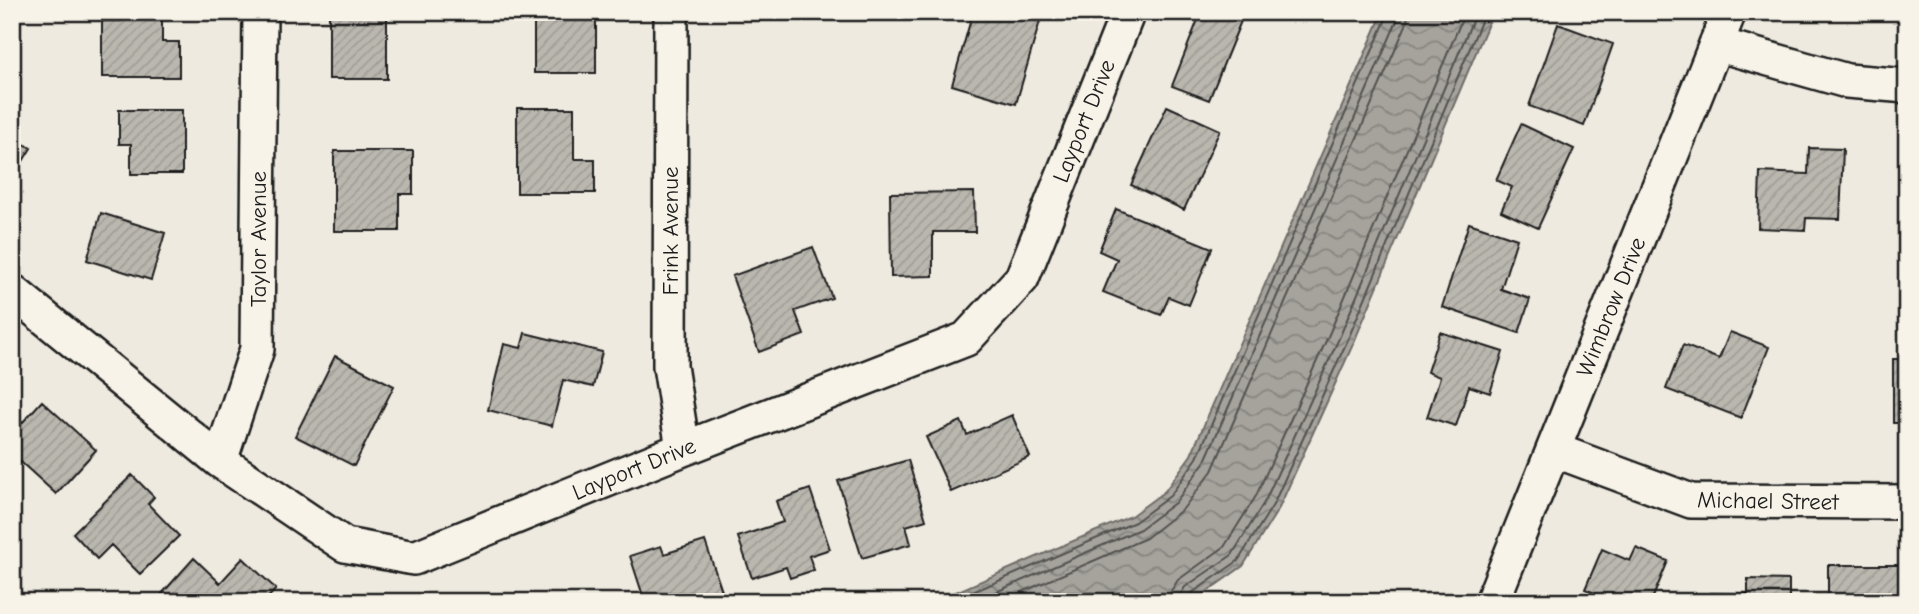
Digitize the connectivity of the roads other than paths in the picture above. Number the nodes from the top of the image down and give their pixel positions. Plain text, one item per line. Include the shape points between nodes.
1 (260, 12) edge
2 (671, 12) edge
3 (1128, 12) edge
4 (1729, 12) edge
5 (1716, 44) junction
6 (1907, 86) edge
7 (12, 291) edge
8 (683, 449) junction
9 (1554, 450) junction
10 (220, 461) junction
11 (1907, 502) edge
12 (1492, 602) edge

1 - 10 street, Taylor Avenue via 257,349
2 - 8 street, Frink Avenue via 670,366
3 - 8 street, Layport Drive via 1022,278 967,339
4 - 5 street, Wimbrow Drive
5 - 6 street via 1847,81
5 - 9 street, Wimbrow Drive
7 - 10 street, Layport Drive
8 - 10 street, Layport Drive via 414,558 345,545
9 - 11 street, Michael Street via 1691,501
9 - 12 street, Wimbrow Drive

